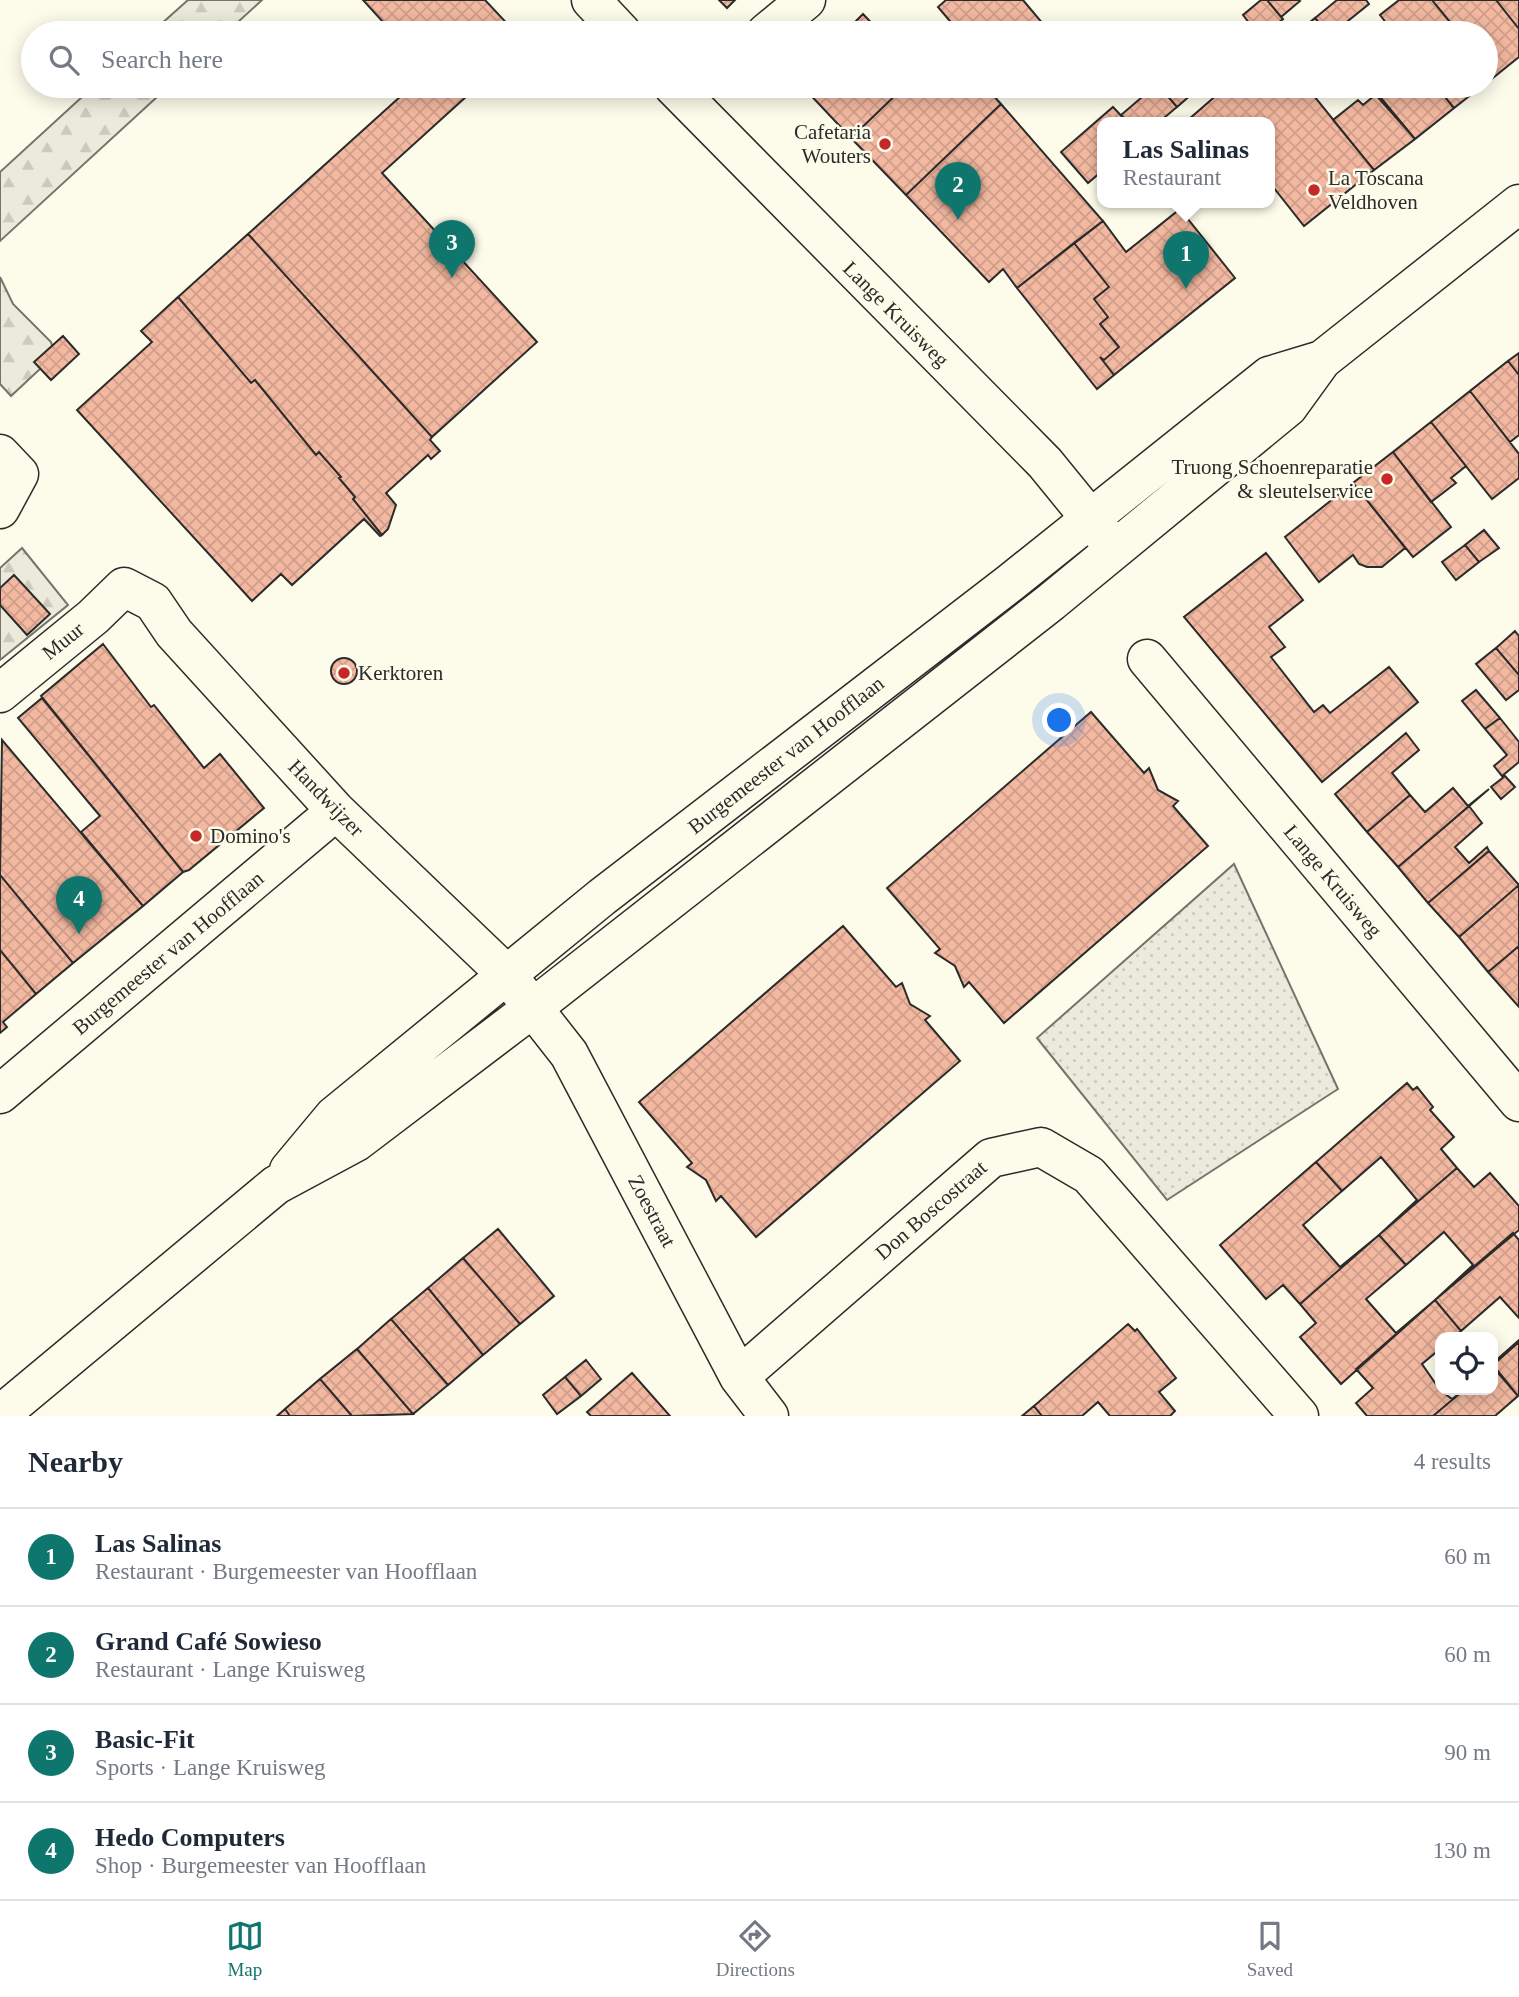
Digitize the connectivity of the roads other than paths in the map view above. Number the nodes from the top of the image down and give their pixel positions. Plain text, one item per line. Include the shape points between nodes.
1 (590, 0) edge
2 (806, 0) edge
3 (610, 21) edge
4 (781, 21) edge
5 (695, 98) edge
6 (1519, 204) edge
7 (9, 464) edge
8 (0, 509) edge
9 (1102, 533) junction
10 (124, 587) joint
11 (1147, 659) dead end
12 (0, 693) edge
13 (336, 811) junction
14 (507, 975) junction
15 (534, 1007) junction
16 (0, 1094) edge
17 (1517, 1097) edge
18 (276, 1185) junction
19 (739, 1377) junction
20 (0, 1415) edge
21 (769, 1416) edge
22 (1299, 1416) edge

1 - 3 street
2 - 4 street
5 - 9 street, Lange Kruisweg via 1045,463
6 - 9 street, Burgemeester van Hoofflaan via 1322,360 1288,407
7 - 8 street
9 - 14 street, Burgemeester van Hoofflaan via 602,897
9 - 15 street, Burgemeester van Hoofflaan via 1051,602
10 - 12 street, Muur
10 - 13 street, Handwijzer via 153,602 174,633
11 - 17 street, Lange Kruisweg
13 - 14 street, Handwijzer
13 - 16 street, Burgemeester van Hoofflaan
14 - 15 street, Handwijzer
14 - 18 street, Burgemeester van Hoofflaan via 334,1116
15 - 18 street, Burgemeester van Hoofflaan via 356,1142
15 - 19 street, Zoestraat via 569,1054
18 - 20 street, Burgemeester van Hoofflaan
19 - 21 street, Zoestraat
19 - 22 street, Don Boscostraat via 991,1158 1041,1147 1089,1175

